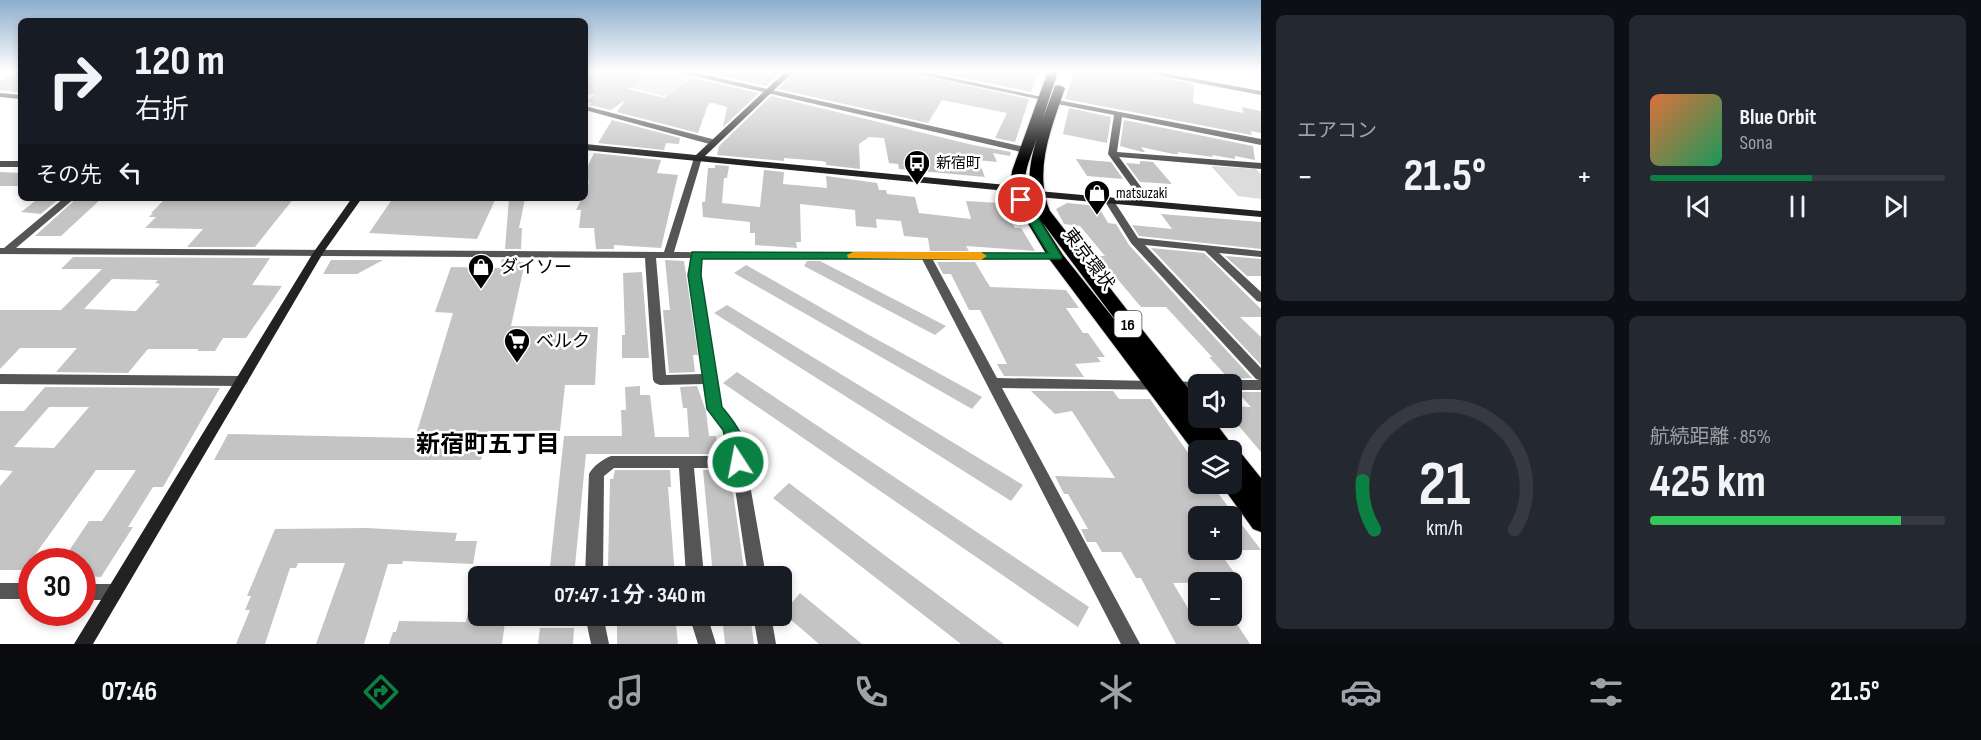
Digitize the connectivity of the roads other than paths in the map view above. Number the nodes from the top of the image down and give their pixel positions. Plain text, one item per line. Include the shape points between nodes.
1 (757, 101) edge
2 (807, 101) edge
3 (1048, 101) edge
4 (1049, 101) edge
5 (1054, 101) edge
6 (588, 109) edge
7 (1118, 114) junction
8 (713, 142) junction
9 (1261, 142) edge
10 (588, 147) edge
11 (1024, 150) junction
12 (1112, 154) junction
13 (698, 158) junction
14 (0, 164) edge
15 (18, 164) edge
16 (1261, 166) edge
17 (1017, 189) junction
18 (1037, 190) junction
19 (1142, 195) junction
20 (1109, 200) junction
21 (66, 201) edge
22 (355, 201) edge
23 (1261, 206) edge
24 (1261, 214) edge
25 (1135, 242) junction
26 (1209, 249) junction
27 (2, 253) edge
28 (318, 253) junction
29 (1261, 254) edge
30 (650, 255) junction
31 (668, 255) junction
32 (696, 255) junction
33 (924, 255) junction
34 (1056, 257) junction
35 (1261, 298) edge
36 (1261, 376) edge
37 (0, 379) edge
38 (710, 379) junction
39 (241, 381) junction
40 (992, 383) junction
41 (1188, 385) edge
42 (1242, 385) edge
43 (1261, 385) edge
44 (1165, 386) junction
45 (1199, 440) edge
46 (1216, 440) edge
47 (738, 462) junction
48 (686, 463) junction
49 (1242, 471) edge
50 (1239, 494) edge
51 (1261, 495) edge
52 (1261, 522) edge
53 (594, 566) edge
54 (694, 566) edge
55 (754, 566) edge
56 (0, 591) edge
57 (18, 591) edge
58 (96, 592) edge
59 (114, 592) junction
60 (596, 626) edge
61 (701, 626) edge
62 (764, 626) edge
63 (83, 644) edge
64 (600, 644) edge
65 (706, 644) edge
66 (767, 644) edge
67 (1131, 644) edge

1 - 8 street
2 - 11 street
3 - 11 highway, 東京環状 / 16
4 - 18 highway, 東京環状 / 16
5 - 7 street
6 - 8 street
7 - 9 street
7 - 12 street
8 - 13 street
10 - 13 street
11 - 17 highway, 東京環状 / 16
12 - 16 street
12 - 19 street
13 - 17 street
13 - 31 street
14 - 15 street
17 - 18 street
17 - 34 highway, 東京環状 / 16
18 - 19 street
18 - 20 street
18 - 44 highway, 東京環状 / 16 via 1046,217 1107,296
19 - 23 street
20 - 24 street
20 - 25 street
21 - 27 street
22 - 28 street
25 - 26 street
25 - 36 street
26 - 29 street
26 - 35 street
27 - 28 street
28 - 30 street
28 - 39 street
30 - 31 street
30 - 38 street via 660,380
31 - 32 street
32 - 33 street
32 - 38 street via 695,275
33 - 34 street
33 - 40 street
34 - 44 highway, 東京環状 / 16
37 - 39 street
38 - 47 street via 714,409 733,433
39 - 59 street
40 - 44 street
40 - 67 street
41 - 44 street
42 - 43 street
44 - 45 highway, 東京環状 / 16
44 - 46 highway, 東京環状 / 16
47 - 48 street
47 - 55 street
48 - 53 street via 611,462 597,474
48 - 54 street
49 - 51 highway
50 - 52 highway
56 - 57 street
58 - 59 street
59 - 63 street
60 - 64 street
61 - 65 street
62 - 66 street

